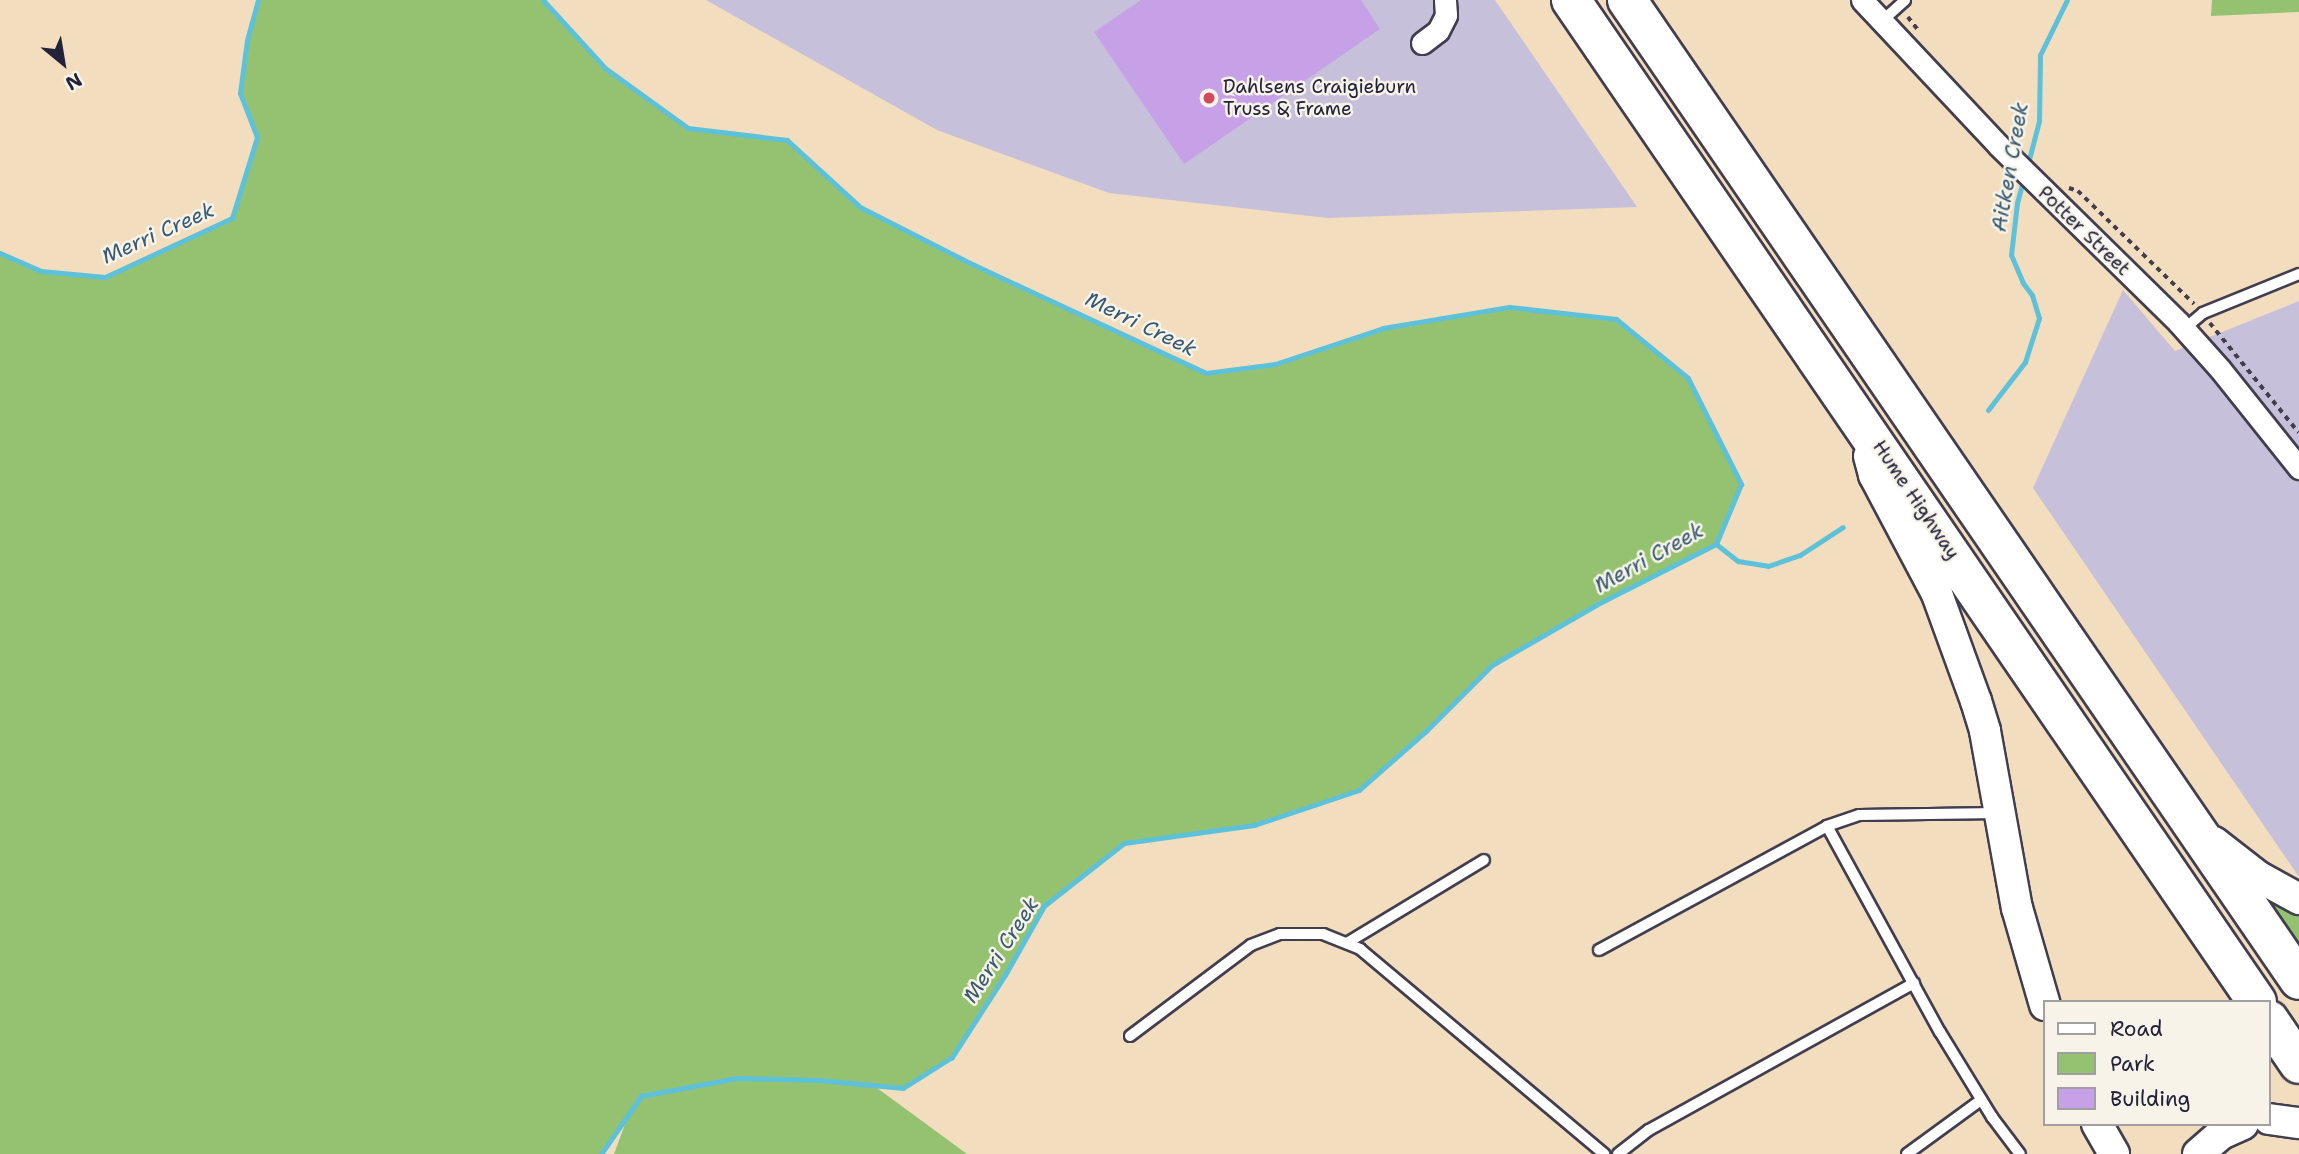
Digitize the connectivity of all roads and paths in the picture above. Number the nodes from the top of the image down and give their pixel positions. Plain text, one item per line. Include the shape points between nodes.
1 (1445, 0) edge
2 (1571, 0) edge
3 (1627, 0) edge
4 (1862, 0) edge
5 (1905, 0) edge
6 (1882, 21) junction
7 (1422, 43) dead end
8 (2067, 188) dead end
9 (2299, 274) edge
10 (2203, 313) junction
11 (2184, 329) junction
12 (1857, 415) junction
13 (2299, 433) edge
14 (2299, 468) edge
15 (2000, 813) junction
16 (1828, 826) junction
17 (2194, 827) junction
18 (1484, 860) dead end
19 (2299, 899) edge
20 (1347, 943) junction
21 (1599, 950) dead end
22 (2299, 980) edge
23 (1914, 983) junction
24 (2256, 1000) edge
25 (2044, 1002) edge
26 (2271, 1023) edge
27 (1130, 1036) dead end
28 (2299, 1064) edge
29 (1981, 1100) junction
30 (2271, 1119) edge
31 (2299, 1123) edge
32 (2098, 1126) edge
33 (2239, 1126) edge
34 (1604, 1154) edge
35 (1618, 1154) edge
36 (1907, 1154) edge
37 (2020, 1154) edge
38 (2114, 1154) edge
39 (2198, 1154) edge

1 - 7 street via 1446,15 1438,30
2 - 12 highway, Hume Highway
3 - 17 highway
4 - 6 street, Potter Street
5 - 6 lane
6 - 11 street, Potter Street via 2031,179
8 - 10 path via 2078,191
9 - 10 lane
10 - 11 lane
10 - 13 path
11 - 14 street, Potter Street
12 - 15 main road via 1874,475 1950,625 1985,731
12 - 24 highway, Hume Highway
15 - 16 lane via 1868,814
15 - 25 main road via 2017,908
16 - 21 lane
16 - 23 lane
17 - 19 main road via 2259,877
17 - 22 highway
18 - 20 lane
20 - 27 lane via 1304,932 1263,939
20 - 34 lane via 1395,977
23 - 29 lane
23 - 35 lane via 1649,1130
26 - 28 highway
29 - 36 lane
29 - 37 lane
30 - 31 main road
32 - 38 main road
33 - 39 main road

